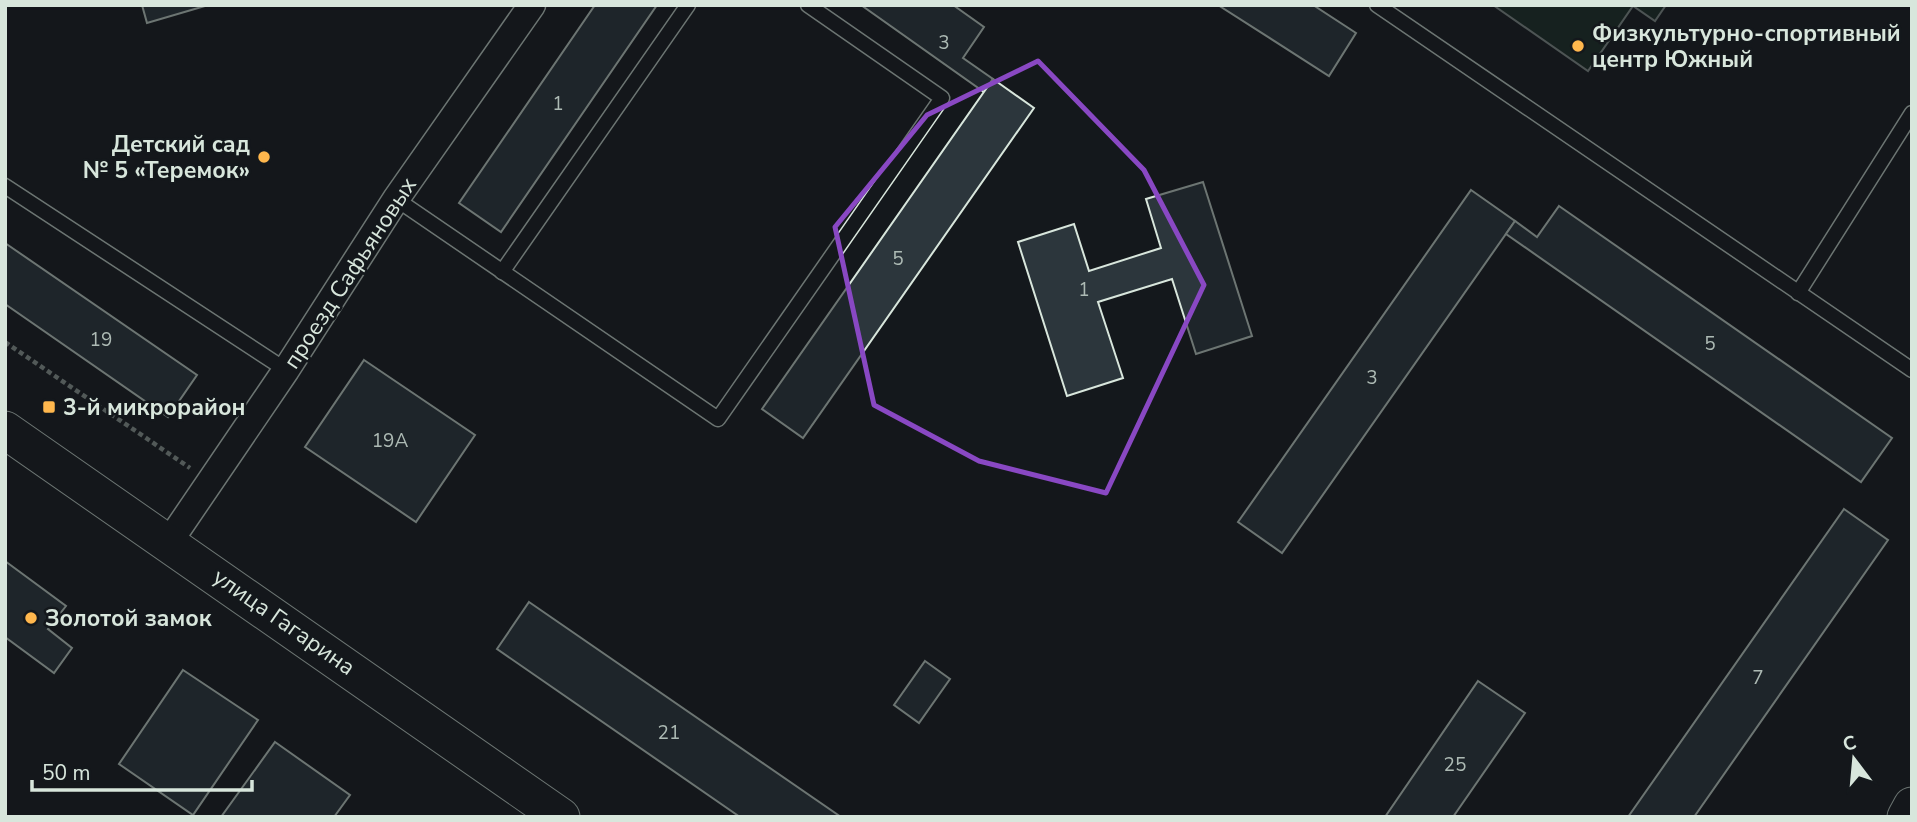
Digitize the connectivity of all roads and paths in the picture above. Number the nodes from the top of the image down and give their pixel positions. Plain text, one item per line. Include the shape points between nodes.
1 (533, 5) edge
2 (688, 5) edge
3 (808, 5) edge
4 (1377, 5) edge
5 (1912, 113) edge
6 (5, 186) edge
7 (397, 199) junction
8 (502, 272) junction
9 (1798, 293) junction
10 (5, 342) edge
11 (286, 370) junction
12 (1912, 370) edge
13 (5, 430) edge
14 (211, 482) junction
15 (169, 542) junction
16 (1912, 806) edge
17 (561, 817) edge
18 (1906, 817) edge

1 - 7 street, проезд Сафьяновых
2 - 8 lane
3 - 8 lane via 942,98 718,419
4 - 9 lane
5 - 9 lane
6 - 11 lane
7 - 8 lane
7 - 11 street, проезд Сафьяновых
9 - 12 lane
10 - 14 path
11 - 14 street, проезд Сафьяновых
13 - 15 street, улица Гагарина
14 - 15 street, проезд Сафьяновых
15 - 17 street, улица Гагарина
16 - 18 street

